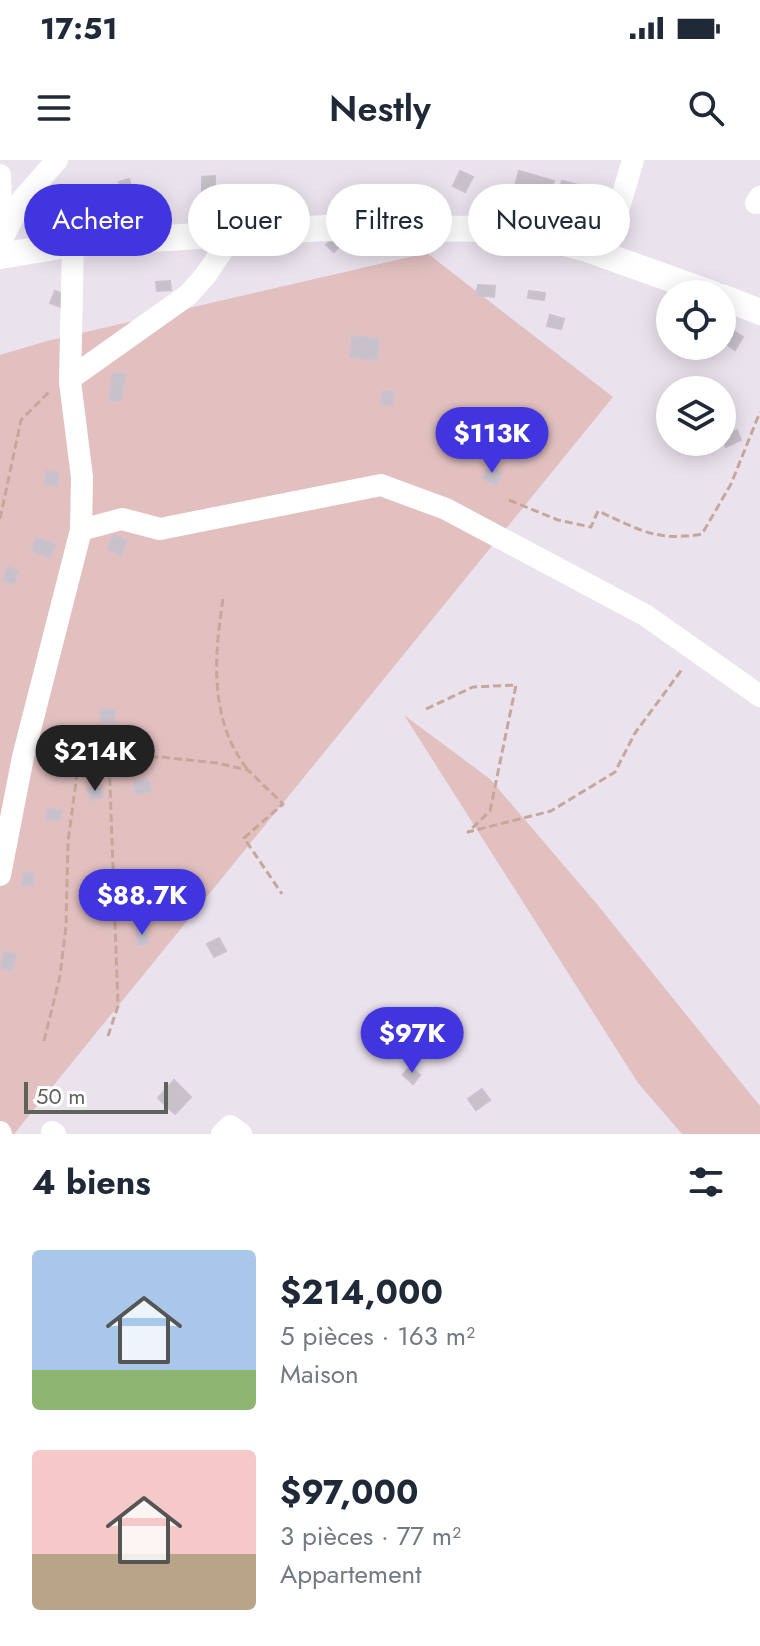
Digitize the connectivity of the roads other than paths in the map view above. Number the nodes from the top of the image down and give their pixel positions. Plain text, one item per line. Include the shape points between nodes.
1 (57, 160) edge
2 (633, 160) edge
3 (0, 175) edge
4 (626, 184) edge
5 (310, 229) edge
6 (468, 229) edge
7 (24, 248) edge
8 (1, 250) edge
9 (73, 256) edge
10 (218, 256) edge
11 (608, 256) edge
12 (674, 280) edge
13 (736, 303) edge
14 (760, 312) edge
15 (71, 378) junction
16 (81, 530) junction
17 (760, 696) edge
18 (0, 875) edge
19 (222, 1134) edge
20 (241, 1134) edge

1 - 8 street via 22,200
2 - 4 street
3 - 8 street
5 - 6 street
7 - 8 street
9 - 15 street
10 - 15 street via 188,295
11 - 12 street
13 - 14 street
15 - 16 street via 82,477
16 - 17 street via 122,519 160,529 381,485 446,509 631,607
16 - 18 street via 23,757
19 - 20 street via 230,1126

